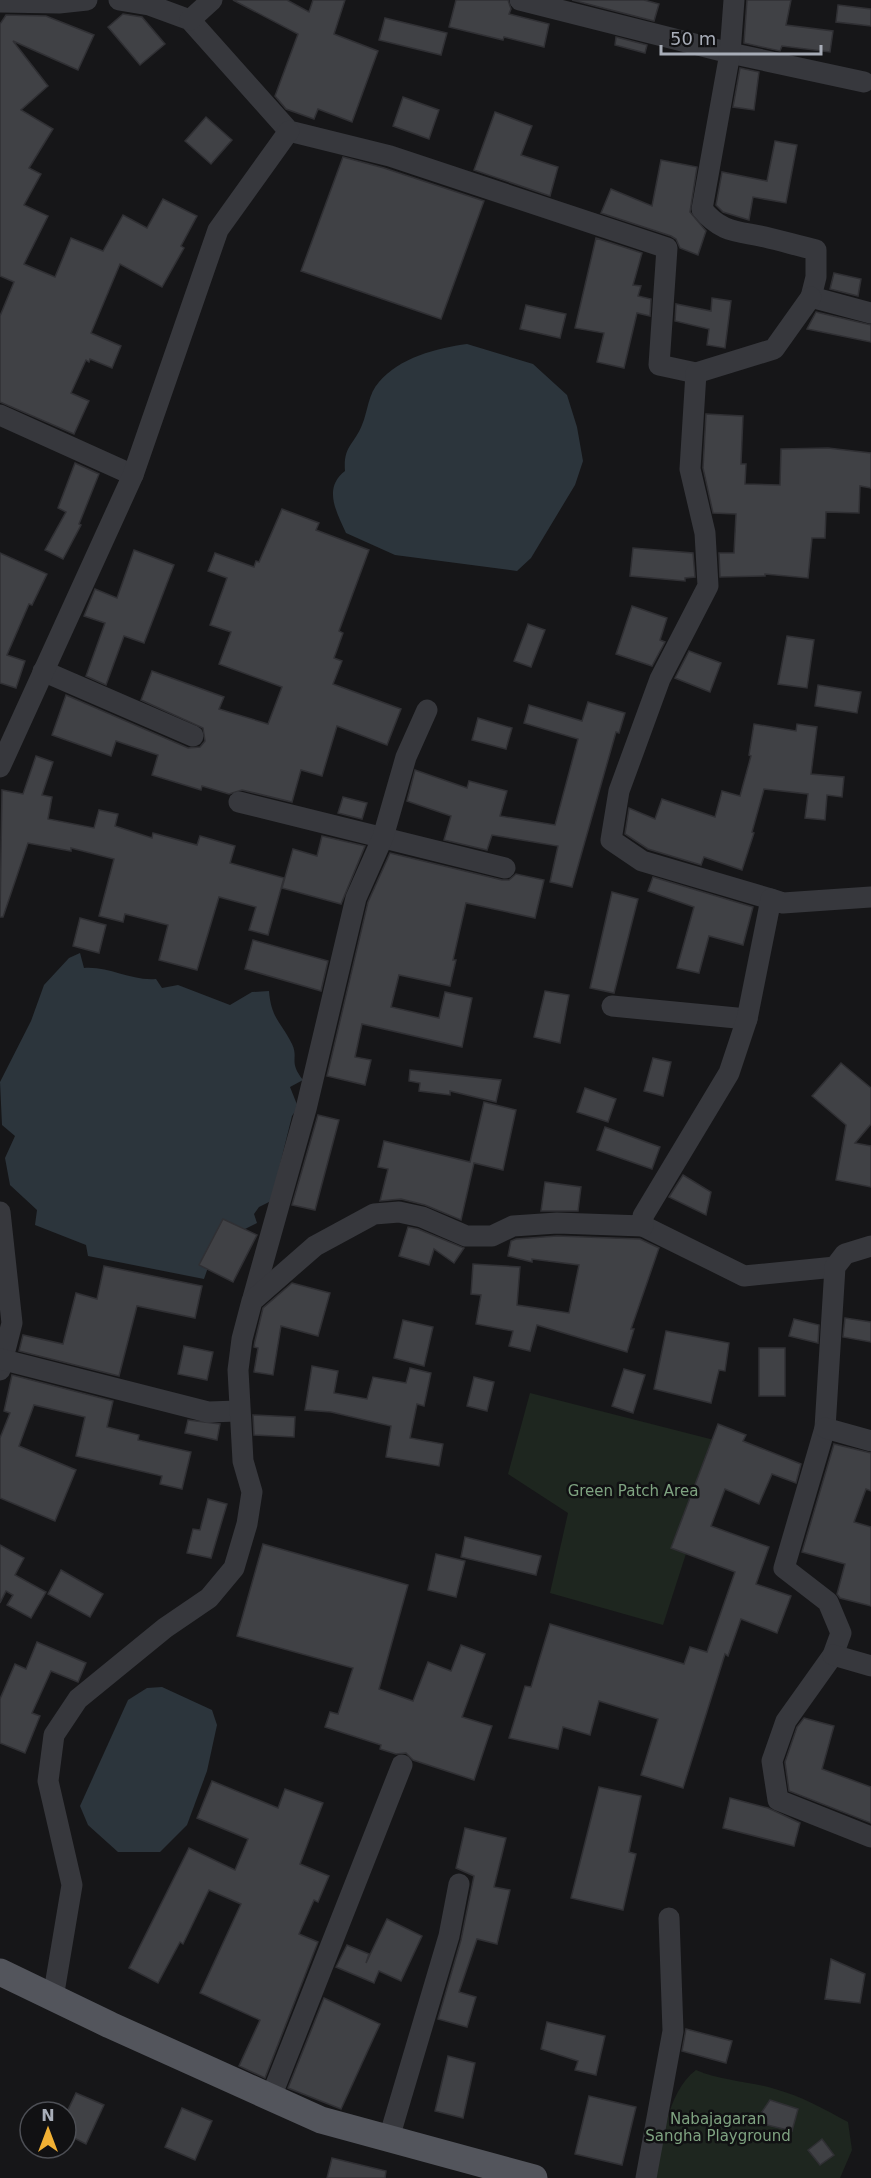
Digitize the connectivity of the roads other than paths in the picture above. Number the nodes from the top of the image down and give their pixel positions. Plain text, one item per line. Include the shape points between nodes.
1 (87, 0) edge
2 (119, 0) edge
3 (212, 0) edge
4 (520, 0) edge
5 (734, 0) edge
6 (0, 2) edge
7 (190, 20) junction
8 (730, 52) junction
9 (864, 82) dead end
10 (289, 131) junction
11 (811, 297) junction
12 (871, 313) edge
13 (696, 373) junction
14 (0, 415) edge
15 (133, 475) junction
16 (43, 671) junction
17 (427, 710) dead end
18 (8, 730) edge
19 (193, 736) dead end
20 (0, 767) edge
21 (239, 802) dead end
22 (383, 837) junction
23 (505, 868) dead end
24 (871, 897) edge
25 (771, 899) junction
26 (612, 1006) dead end
27 (747, 1019) junction
28 (0, 1212) edge
29 (643, 1227) junction
30 (871, 1246) edge
31 (835, 1267) junction
32 (252, 1301) junction
33 (1, 1363) edge
34 (238, 1411) junction
35 (825, 1428) junction
36 (871, 1441) edge
37 (833, 1655) junction
38 (871, 1666) edge
39 (402, 1765) dead end
40 (871, 1837) edge
41 (459, 1884) dead end
42 (669, 1918) dead end
43 (0, 1972) edge
44 (53, 1998) junction
45 (271, 2097) junction
46 (389, 2138) junction
47 (534, 2178) edge
48 (646, 2178) edge

1 - 6 street
2 - 7 street via 149,5
3 - 7 street
4 - 8 street
5 - 8 street
7 - 10 street
8 - 9 street
8 - 11 street via 702,209 712,221 738,234 816,250
10 - 13 street via 390,156 667,248 658,365
10 - 15 street via 218,230
11 - 12 street
11 - 13 street via 774,349
13 - 25 street via 690,470 705,533 708,586 660,679 620,791 610,840 642,861
14 - 15 street
15 - 16 street
16 - 18 street
16 - 19 street
17 - 22 street via 406,758
18 - 20 street
21 - 22 street
22 - 23 street
22 - 32 street via 356,898 306,1108
24 - 25 street via 783,903
25 - 27 street
26 - 27 street
27 - 29 street via 729,1072 643,1216
28 - 33 street via 12,1323
29 - 31 street via 744,1276
29 - 32 street via 546,1224 513,1226 492,1236 466,1236 422,1216 399,1212 374,1214 315,1246
30 - 31 street via 845,1254
31 - 35 street
32 - 34 street via 240,1350
33 - 34 street via 207,1412
34 - 44 street via 243,1461 252,1492 234,1568 210,1598 165,1628 78,1699 54,1735 48,1781 72,1886
35 - 36 street
35 - 37 street via 784,1568 828,1602 840,1633
37 - 38 street
37 - 40 street via 786,1721 772,1761 778,1800
39 - 45 street
41 - 46 street via 449,1936
42 - 48 street via 673,2031
43 - 44 main road
44 - 45 main road
45 - 46 main road via 321,2120
46 - 47 main road

